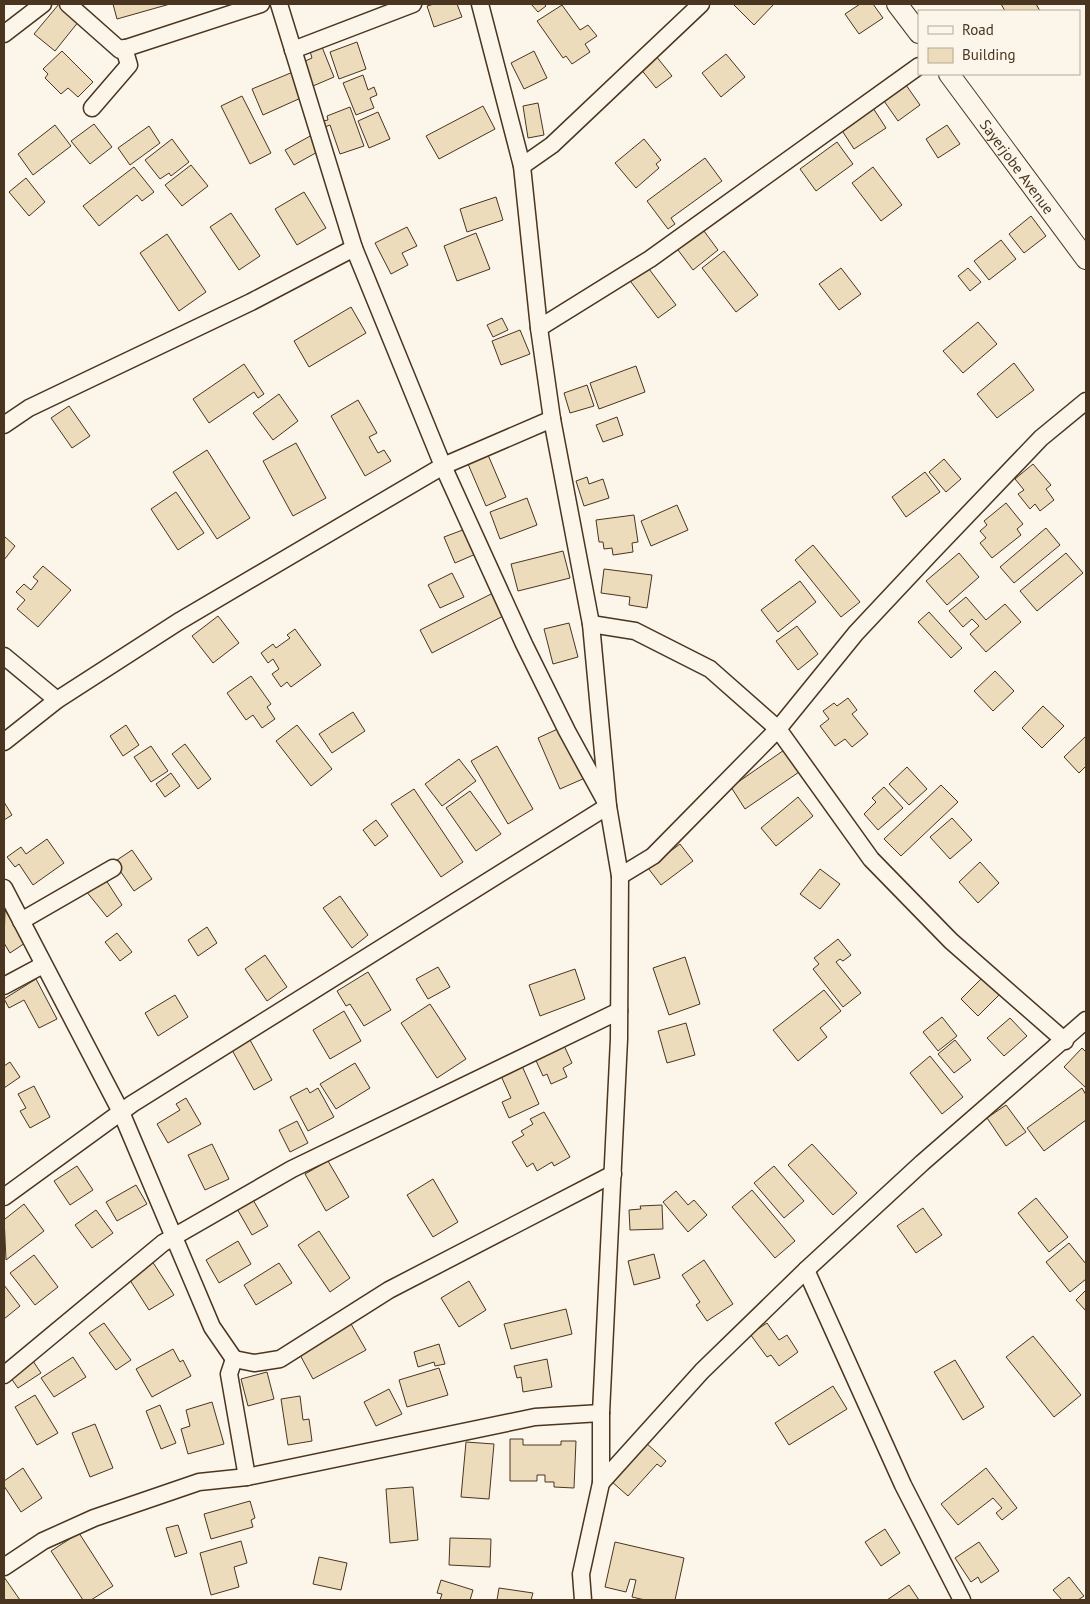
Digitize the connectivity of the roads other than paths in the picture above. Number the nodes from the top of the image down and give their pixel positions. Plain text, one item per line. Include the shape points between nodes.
1 (43, 4) edge
2 (68, 4) edge
3 (261, 4) edge
4 (279, 4) edge
5 (413, 4) edge
6 (480, 4) edge
7 (701, 4) edge
8 (897, 4) edge
9 (918, 32) edge
10 (4, 34) edge
11 (124, 48) junction
12 (294, 50) junction
13 (918, 67) edge
14 (950, 75) edge
15 (92, 108) dead end
16 (522, 166) junction
17 (354, 248) junction
18 (1086, 259) edge
19 (539, 328) junction
20 (1086, 401) edge
21 (552, 419) junction
22 (4, 425) edge
23 (443, 466) junction
24 (591, 624) junction
25 (4, 656) edge
26 (57, 700) junction
27 (778, 729) junction
28 (4, 742) edge
29 (608, 806) junction
30 (113, 868) dead end
31 (620, 876) junction
32 (4, 888) edge
33 (21, 921) junction
34 (43, 964) junction
35 (4, 986) edge
36 (619, 1011) junction
37 (1084, 1027) edge
38 (1065, 1041) junction
39 (121, 1112) junction
40 (613, 1174) junction
41 (4, 1196) edge
42 (175, 1236) junction
43 (806, 1270) junction
44 (234, 1359) junction
45 (4, 1375) edge
46 (601, 1413) junction
47 (247, 1477) junction
48 (602, 1483) junction
49 (4, 1567) edge
50 (583, 1600) edge
51 (962, 1600) edge

1 - 10 street
2 - 11 street via 120,50
3 - 11 street
4 - 12 street
5 - 12 street
6 - 16 street
7 - 16 street via 552,145
8 - 9 street
11 - 15 street via 129,66
12 - 17 street
13 - 19 street via 650,258
14 - 18 street, Sayerjobe Avenue
16 - 19 street
17 - 22 street via 250,302 29,408
17 - 23 street
19 - 21 street
20 - 27 street via 1041,438 931,553 856,633
21 - 23 street
21 - 24 street
23 - 26 street via 178,622
23 - 29 street via 524,644
24 - 27 street via 635,631 710,669
24 - 29 street
25 - 26 street
26 - 28 street
27 - 31 street via 653,856
27 - 38 street via 871,859 951,941
29 - 31 street
29 - 39 street
30 - 33 street
31 - 36 street
32 - 33 street
33 - 34 street
34 - 35 street
34 - 39 street
36 - 40 street
36 - 42 street via 292,1169
37 - 38 street
38 - 43 street via 922,1164
39 - 41 street
39 - 42 street
40 - 44 street via 389,1290 280,1359 254,1364
40 - 46 street
42 - 44 street via 212,1326
42 - 45 street
43 - 48 street via 702,1371
43 - 51 street via 904,1485
44 - 47 street via 229,1374
46 - 47 street via 535,1417
46 - 48 street
47 - 49 street via 199,1482 94,1518 43,1540
48 - 50 street via 581,1574

